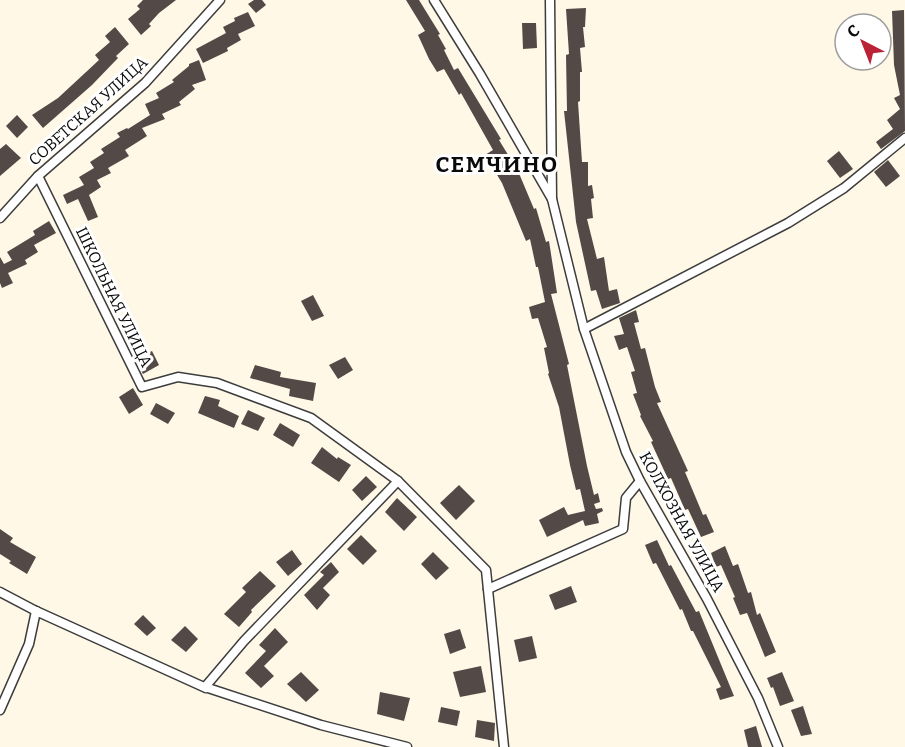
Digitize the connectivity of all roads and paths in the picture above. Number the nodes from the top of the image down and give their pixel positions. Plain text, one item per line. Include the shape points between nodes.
1 (220, 0) edge
2 (434, 0) edge
3 (549, 0) edge
4 (905, 138) edge
5 (38, 176) junction
6 (552, 199) junction
7 (0, 218) edge
8 (584, 328) junction
9 (640, 481) junction
10 (398, 482) junction
11 (488, 589) junction
12 (0, 592) edge
13 (36, 611) junction
14 (205, 687) junction
15 (0, 710) edge
16 (407, 747) edge
17 (504, 747) edge
18 (778, 747) edge

1 - 5 street, СОВЕТСКАЯ УЛИЦА via 145,83
2 - 6 street, КОЛХОЗНАЯ УЛИЦА
3 - 6 street, КОЛХОЗНАЯ УЛИЦА
4 - 8 street via 844,188 788,223
5 - 7 street, СОВЕТСКАЯ УЛИЦА
5 - 10 street, ШКОЛЬНАЯ УЛИЦА via 142,387 178,377 218,383 311,418
6 - 8 street, КОЛХОЗНАЯ УЛИЦА
8 - 9 street, КОЛХОЗНАЯ УЛИЦА via 626,452
9 - 11 street via 626,498 623,529
9 - 18 street, КОЛХОЗНАЯ УЛИЦА via 707,599 758,698
10 - 11 street, ШКОЛЬНАЯ УЛИЦА via 486,570
10 - 14 street via 244,641
11 - 17 street, ШКОЛЬНАЯ УЛИЦА
12 - 13 street
13 - 14 street
13 - 15 street via 29,644
14 - 16 street via 321,725

